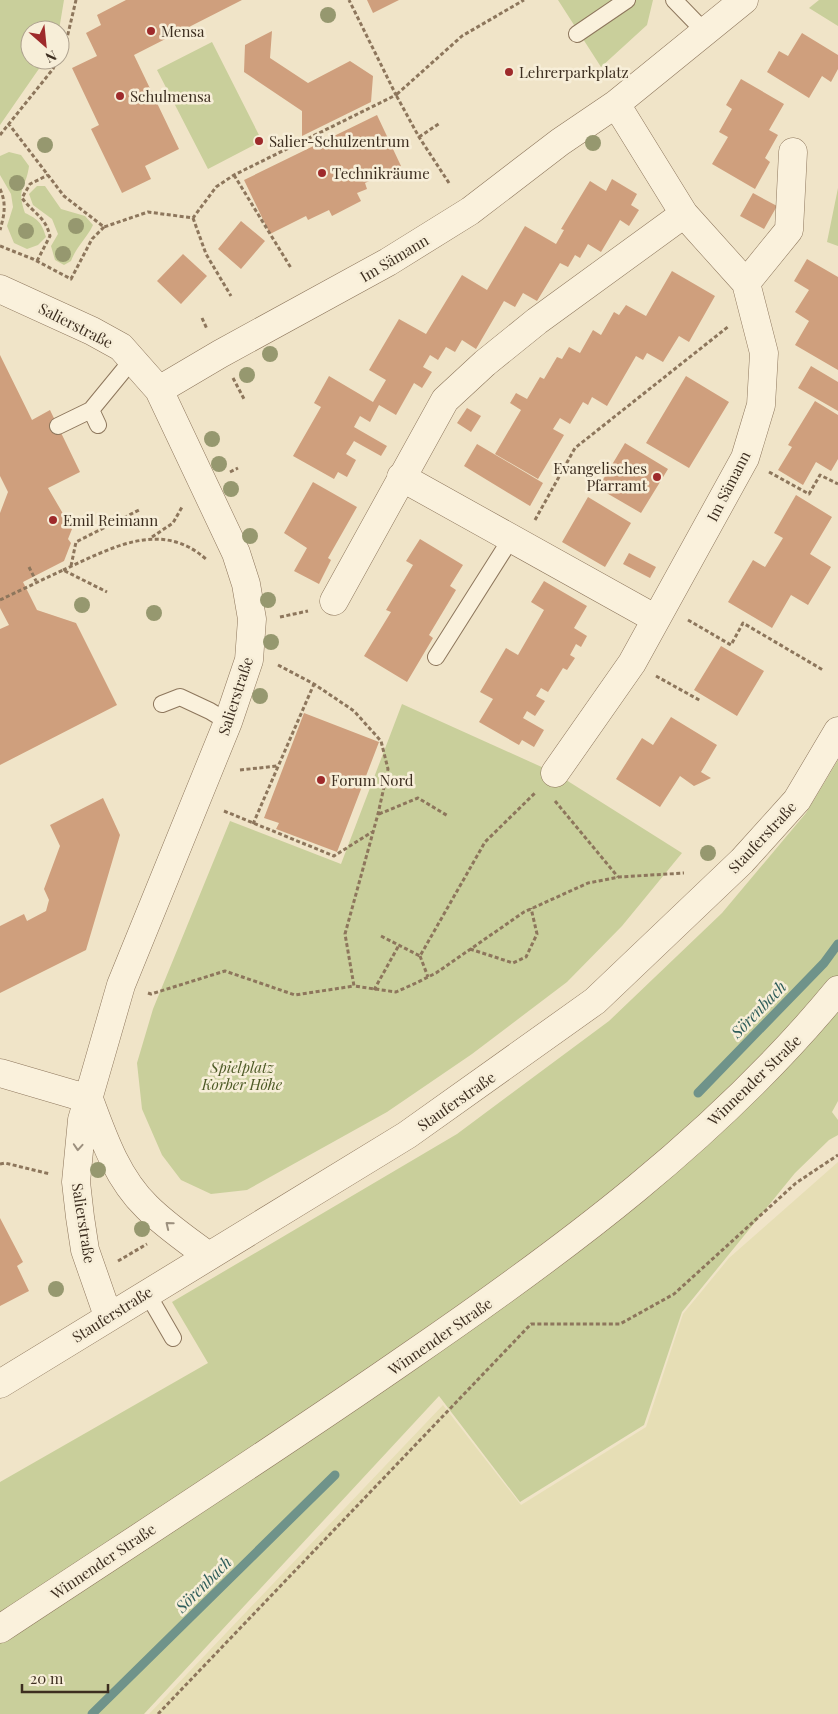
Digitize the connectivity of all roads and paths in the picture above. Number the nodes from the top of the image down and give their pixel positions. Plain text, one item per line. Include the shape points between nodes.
1 (76, 0) edge
2 (349, 0) edge
3 (524, 0) edge
4 (627, 0) edge
5 (674, 0) edge
6 (744, 0) edge
7 (70, 25) edge
8 (706, 32) junction
9 (577, 34) dead end
10 (52, 70) edge
11 (396, 95) junction
12 (616, 104) junction
13 (8, 123) junction
14 (440, 123) dead end
15 (0, 135) edge
16 (418, 137) junction
17 (793, 152) dead end
18 (48, 175) junction
19 (234, 175) junction
20 (449, 183) dead end
21 (0, 189) edge
22 (684, 214) junction
23 (193, 218) junction
24 (104, 227) junction
25 (0, 230) edge
26 (0, 246) edge
27 (37, 261) junction
28 (291, 268) dead end
29 (0, 289) edge
30 (749, 295) junction
31 (230, 296) dead end
32 (132, 360) junction
33 (159, 390) junction
34 (91, 410) junction
35 (98, 425) dead end
36 (58, 426) dead end
37 (745, 458) junction
38 (402, 477) junction
39 (205, 484) junction
40 (838, 484) edge
41 (138, 510) dead end
42 (152, 538) junction
43 (517, 540) junction
44 (210, 563) dead end
45 (71, 566) junction
46 (29, 567) dead end
47 (63, 570) junction
48 (36, 581) junction
49 (107, 592) dead end
50 (0, 600) edge
51 (334, 601) joint
52 (684, 617) dead end
53 (252, 619) junction
54 (656, 619) junction
55 (436, 657) dead end
56 (632, 663) junction
57 (278, 666) dead end
58 (823, 670) dead end
59 (314, 684) junction
60 (701, 701) dead end
61 (162, 704) dead end
62 (228, 722) junction
63 (838, 731) edge
64 (277, 766) junction
65 (240, 770) dead end
66 (553, 785) joint
67 (224, 811) dead end
68 (378, 814) junction
69 (513, 815) dead end
70 (448, 816) dead end
71 (253, 824) junction
72 (372, 832) junction
73 (684, 873) dead end
74 (618, 878) junction
75 (531, 908) junction
76 (381, 936) dead end
77 (399, 945) junction
78 (469, 949) junction
79 (420, 956) junction
80 (428, 976) junction
81 (354, 986) junction
82 (374, 990) junction
83 (838, 990) edge
84 (151, 994) dead end
85 (0, 1073) edge
86 (89, 1100) junction
87 (838, 1155) edge
88 (0, 1164) edge
89 (76, 1182) junction
90 (174, 1229) junction
91 (207, 1256) junction
92 (93, 1276) junction
93 (147, 1293) junction
94 (108, 1316) junction
95 (173, 1338) dead end
96 (0, 1384) edge
97 (0, 1629) edge
98 (158, 1714) edge

1 - 7 path
2 - 11 path
3 - 11 path via 462,36
4 - 9 lane
5 - 8 lane
6 - 8 street, Im Sämann
8 - 12 street, Im Sämann
10 - 13 path
11 - 16 path
11 - 19 path
12 - 22 street, Im Sämann
12 - 33 street, Im Sämann via 560,142 470,212
13 - 15 path
13 - 18 path
14 - 16 path
16 - 20 path
17 - 30 street via 789,230
18 - 24 path via 64,196
18 - 27 path via 30,184 22,198 46,221 50,236
19 - 23 path via 216,187
19 - 28 path
21 - 25 path via 5,214
22 - 30 street, Im Sämann
22 - 38 street via 537,321 445,400
23 - 24 path via 148,212
23 - 31 path via 206,254
24 - 27 path via 92,239 71,279
26 - 27 path
29 - 32 street, Salierstraße via 92,331 121,347
30 - 37 street, Im Sämann via 764,353 761,405
30 - 43 path via 575,448
32 - 33 street, Salierstraße
32 - 34 lane
33 - 39 street, Salierstraße
34 - 35 lane
34 - 36 lane
37 - 40 path via 809,494 820,475
37 - 54 street, Im Sämann
38 - 43 street
38 - 51 street
39 - 42 path via 186,495 173,523
39 - 53 street, Salierstraße via 236,553
41 - 45 path via 76,542
42 - 44 path via 176,542
42 - 45 path via 130,542
43 - 54 street
43 - 55 lane
45 - 47 path
46 - 48 path
47 - 48 path
47 - 49 path
48 - 50 path
51 - 53 path via 309,611
52 - 58 path via 731,645 743,624
53 - 62 street, Salierstraße via 249,660
54 - 56 street, Im Sämann
56 - 60 path
56 - 66 street, Im Sämann
57 - 59 path
59 - 64 path
59 - 68 path via 354,711 381,741 388,770
61 - 62 lane via 180,697
62 - 86 street, Salierstraße via 121,985
63 - 91 street, Stauferstraße via 797,800 742,860 595,1001 407,1135
64 - 65 path
64 - 71 path
66 - 74 path
67 - 71 path
68 - 70 path via 418,798
68 - 72 path
69 - 79 path via 485,842
71 - 72 path via 334,856
72 - 81 path via 345,934
73 - 74 path
74 - 75 path via 588,883
75 - 78 path
75 - 78 path via 537,934 526,957 513,963
76 - 77 path
77 - 79 path
77 - 82 path
78 - 80 path
79 - 80 path
80 - 82 path via 396,992
81 - 82 path
81 - 84 path via 295,995 225,971
83 - 97 street, Winnender Straße via 801,1035 735,1100 586,1230 502,1293 353,1396
85 - 86 street
86 -> 89 street, Salierstraße via 81,1126
90 -> 86 street via 147,1207 128,1184 106,1145
87 - 98 path via 796,1183 674,1294 620,1324 531,1324
88 - 89 path via 30,1168
89 - 92 street, Salierstraße
90 - 91 street
90 - 92 path
91 - 93 street, Stauferstraße
92 - 94 street, Salierstraße
93 - 94 street, Stauferstraße
93 - 95 lane
94 - 96 street, Stauferstraße

